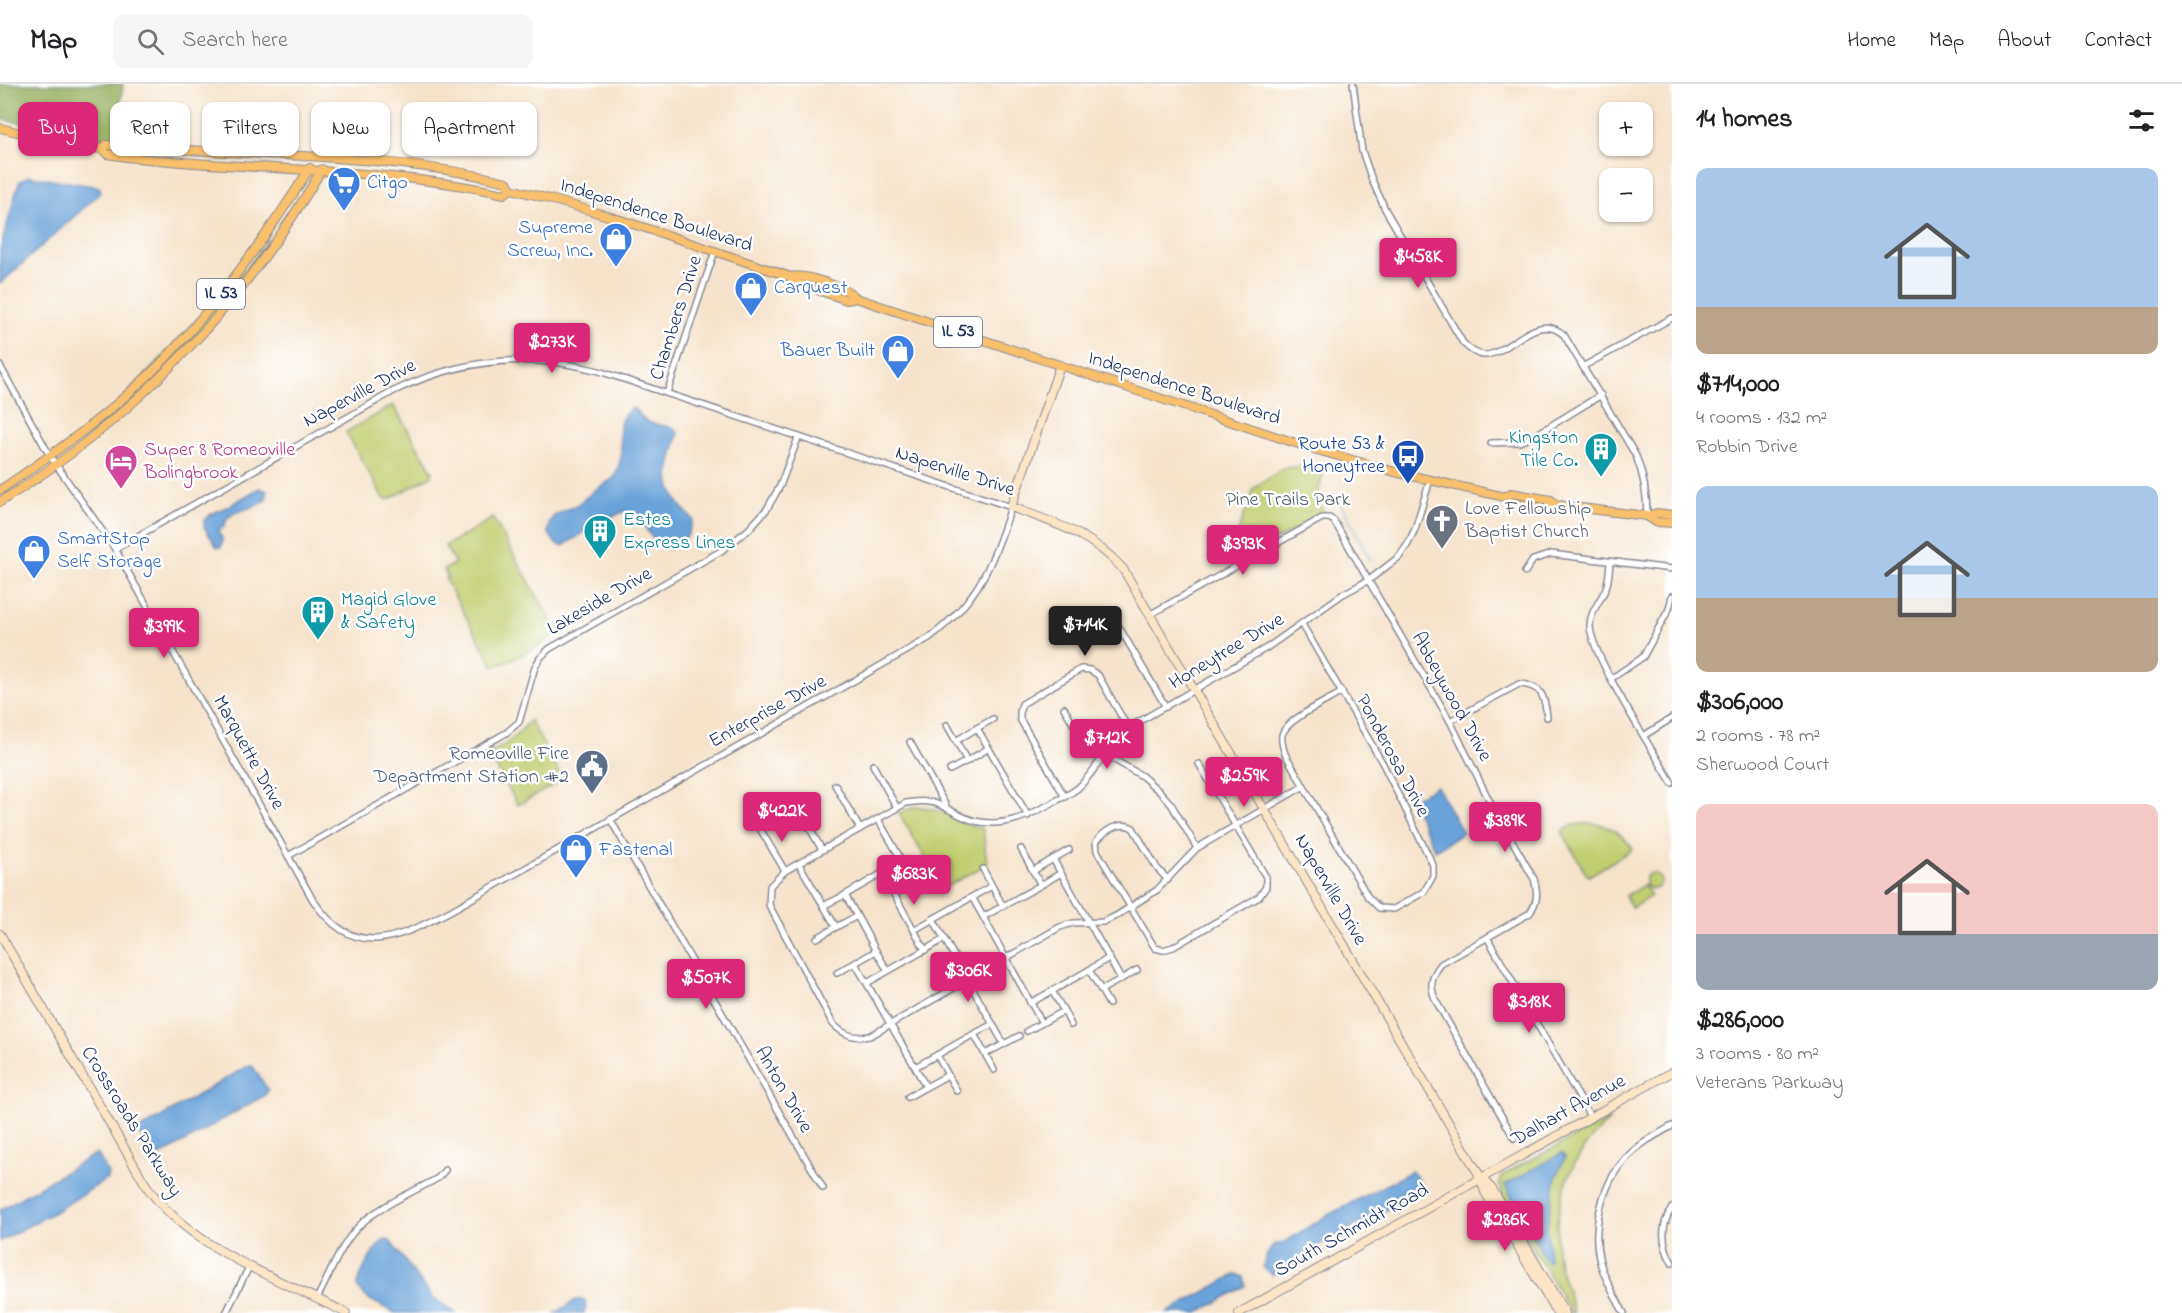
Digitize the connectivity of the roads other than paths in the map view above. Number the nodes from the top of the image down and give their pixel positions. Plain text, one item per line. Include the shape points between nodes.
1 (1353, 84) edge
2 (0, 129) edge
3 (102, 149) junction
4 (317, 158) junction
5 (328, 158) junction
6 (309, 171) junction
7 (321, 171) junction
8 (511, 189) junction
9 (715, 251) junction
10 (1672, 318) edge
11 (1060, 365) junction
12 (0, 366) edge
13 (1584, 366) junction
14 (667, 393) junction
15 (1601, 395) junction
16 (798, 438) junction
17 (1491, 442) dead end
18 (50, 456) junction
19 (55, 465) junction
20 (1430, 480) junction
21 (0, 490) edge
22 (0, 502) edge
23 (1011, 507) junction
24 (1672, 514) edge
25 (1647, 516) junction
26 (1672, 524) edge
27 (115, 549) junction
28 (1610, 563) junction
29 (1672, 569) edge
30 (1525, 572) dead end
31 (1369, 580) junction
32 (1672, 596) edge
33 (1151, 614) junction
34 (1302, 624) junction
35 (1119, 627) dead end
36 (1611, 678) junction
37 (1195, 690) junction
38 (1342, 692) junction
39 (1166, 707) junction
40 (1064, 708) dead end
41 (1547, 717) dead end
42 (1672, 718) edge
43 (993, 719) dead end
44 (1450, 721) junction
45 (947, 725) dead end
46 (977, 728) junction
47 (1128, 728) junction
48 (1645, 735) junction
49 (956, 741) junction
50 (910, 742) dead end
51 (989, 748) junction
52 (1104, 754) junction
53 (967, 760) junction
54 (1199, 764) dead end
55 (873, 765) dead end
56 (950, 770) dead end
57 (1672, 783) edge
58 (835, 785) dead end
59 (1304, 786) junction
60 (1065, 797) junction
61 (797, 806) dead end
62 (946, 806) junction
63 (897, 808) junction
64 (1265, 810) junction
65 (1029, 816) junction
66 (610, 819) junction
67 (878, 819) junction
68 (759, 827) dead end
69 (1236, 827) junction
70 (860, 829) junction
71 (1197, 848) junction
72 (1021, 849) dead end
73 (822, 850) junction
74 (1070, 850) dead end
75 (288, 856) junction
76 (1053, 859) junction
77 (902, 861) junction
78 (799, 864) junction
79 (983, 869) dead end
80 (785, 871) junction
81 (1033, 871) junction
82 (883, 873) junction
83 (932, 873) dead end
84 (1061, 873) junction
85 (1168, 880) junction
86 (914, 882) junction
87 (1041, 885) junction
88 (992, 886) junction
89 (845, 894) junction
90 (894, 894) junction
91 (972, 897) junction
92 (823, 906) junction
93 (1003, 906) junction
94 (1130, 908) junction
95 (857, 916) junction
96 (983, 917) junction
97 (933, 919) junction
98 (1089, 922) junction
99 (836, 927) junction
100 (914, 930) junction
101 (346, 933) joint
102 (0, 934) edge
103 (817, 938) dead end
104 (944, 939) junction
105 (1488, 939) junction
106 (926, 950) junction
107 (876, 951) junction
108 (1109, 958) junction
109 (1006, 960) junction
110 (855, 963) junction
111 (1089, 970) junction
112 (1137, 970) dead end
113 (888, 971) junction
114 (837, 973) dead end
115 (1121, 979) junction
116 (969, 981) junction
117 (867, 983) junction
118 (1423, 983) dead end
119 (1431, 983) junction
120 (1101, 990) junction
121 (1052, 991) junction
122 (1030, 1003) junction
123 (1109, 1004) dead end
124 (1064, 1011) junction
125 (1042, 1023) junction
126 (993, 1024) junction
127 (890, 1025) junction
128 (1071, 1025) dead end
129 (1027, 1031) dead end
130 (974, 1034) junction
131 (1019, 1036) dead end
132 (1004, 1044) junction
133 (985, 1054) junction
134 (937, 1055) junction
135 (915, 1067) junction
136 (994, 1070) dead end
137 (1672, 1072) edge
138 (948, 1075) junction
139 (926, 1087) junction
140 (957, 1091) dead end
141 (909, 1097) dead end
142 (1590, 1118) junction
143 (1672, 1126) edge
144 (1514, 1138) dead end
145 (445, 1170) dead end
146 (1481, 1178) junction
147 (823, 1188) dead end
148 (1672, 1208) edge
149 (1672, 1263) edge
150 (250, 1265) junction
151 (317, 1298) junction
152 (226, 1313) edge
153 (346, 1313) edge
154 (1239, 1313) edge
155 (1557, 1313) edge
156 (1565, 1313) edge
157 (1624, 1313) edge

1 - 13 street via 1362,151 1372,180 1463,343 1483,355 1546,327 1564,335
2 - 3 main road
3 - 4 main road, Independence Boulevard via 106,145
3 - 6 main road, Independence Boulevard via 107,154 158,160
4 - 5 main road, Independence Boulevard / IL 53
4 - 6 main road, IL 53
5 - 7 main road, IL 53
5 - 8 main road, Independence Boulevard / IL 53 via 450,171 507,182
6 - 7 main road, Independence Boulevard
6 - 18 main road, IL 53 via 261,243 184,337 115,405
7 - 8 main road, Independence Boulevard / IL 53 via 400,177 504,194
7 - 19 main road, IL 53 via 255,270 218,317 136,399
8 - 9 main road, Independence Boulevard / IL 53
9 - 11 main road, Independence Boulevard / IL 53 via 847,300 856,298
9 - 14 street, Chambers Drive
10 - 13 street
11 - 20 main road, Independence Boulevard / IL 53 via 1317,450
11 - 23 street, Enterprise Drive
12 - 18 street, Marquette Drive
13 - 15 street
14 - 16 street, Naperville Drive
14 - 27 street, Naperville Drive via 599,371 554,362 524,359 451,369 394,391
15 - 17 street via 1527,439
15 - 25 street via 1636,456 1647,491
16 - 23 street, Naperville Drive
16 - 75 street, Lakeside Drive via 780,486 767,509 748,530 721,551 549,649 536,667 519,722 506,733
18 - 19 street, Marquette Drive
18 - 21 main road, IL 53
19 - 22 main road, IL 53
19 - 27 street, Marquette Drive
20 - 25 main road, Independence Boulevard / IL 53 via 1505,497 1511,493 1551,500 1557,505
20 - 31 street, Honeytree Drive via 1408,544 1399,557
23 - 33 street, Naperville Drive via 1095,542 1123,568
23 - 66 street, Enterprise Drive via 982,581 947,625 879,668
24 - 25 main road, Independence Boulevard / IL 53
25 - 26 main road, Independence Boulevard / IL 53
27 - 75 street, Marquette Drive
28 - 29 street
28 - 30 street via 1551,554 1533,560
28 - 36 street via 1606,589 1590,621 1590,635
31 - 33 street, Abbeywood Drive via 1334,521 1322,518
31 - 34 street, Honeytree Drive
31 - 44 street, Abbeywood Drive
32 - 36 street via 1643,657
33 - 37 street, Naperville Drive
34 - 37 street, Honeytree Drive
34 - 38 street, Ponderosa Drive
35 - 39 street
36 - 48 street
37 - 39 street, Honeytree Drive
37 - 64 street, Naperville Drive
38 - 59 street via 1285,728 1285,754
38 - 59 street, Ponderosa Drive via 1433,865 1434,876 1424,892 1394,909 1379,908 1368,897
39 - 47 street, Honeytree Drive
40 - 52 street via 1084,742
41 - 44 street via 1540,691 1531,684 1519,684
42 - 48 street
43 - 46 street
44 - 105 street, Abbeywood Drive via 1538,891 1537,903 1530,913
45 - 49 street
46 - 49 street
46 - 51 street
47 - 52 street, Honeytree Drive
47 - 60 street via 1098,675 1086,669 1020,707 1020,719
48 - 57 street
49 - 53 street
50 - 62 street
51 - 53 street
51 - 65 street
52 - 60 street, Honeytree Drive via 1083,783
52 - 71 street via 1142,776 1160,792
53 - 56 street
54 - 69 street
55 - 63 street
58 - 70 street
59 - 64 street
60 - 65 street, Honeytree Drive
61 - 73 street
62 - 63 street, Honeytree Drive via 922,801
62 - 65 street, Honeytree Drive via 967,818 987,823 1007,823
63 - 67 street, Honeytree Drive
64 - 69 street
64 - 146 street, Naperville Drive
66 - 101 street, Enterprise Drive via 415,930 381,939
66 - 147 street, Anton Drive
67 - 70 street, Honeytree Drive
67 - 77 street
68 - 80 street
69 - 71 street
69 - 94 street via 1266,877 1266,887 1259,897 1163,950 1149,941
70 - 73 street, Honeytree Drive
71 - 85 street
72 - 81 street
73 - 78 street, Honeytree Drive
74 - 76 street
75 - 101 street, Marquette Drive via 320,911
76 - 81 street
76 - 84 street
77 - 82 street
77 - 86 street
78 - 80 street, Honeytree Drive
78 - 92 street
79 - 88 street
80 - 127 street via 770,886 769,905 833,1024 842,1032 860,1037
81 - 87 street
82 - 89 street
82 - 90 street
83 - 86 street
84 - 87 street
84 - 98 street
85 - 94 street
85 - 94 street via 1156,868 1133,828 1118,825 1102,834 1096,842 1097,850
86 - 90 street
87 - 93 street
88 - 91 street
88 - 93 street
89 - 92 street
89 - 95 street
90 - 100 street
91 - 96 street
91 - 97 street
92 - 99 street
93 - 96 street
94 - 98 street via 1103,922
95 - 99 street
95 - 107 street
96 - 109 street
97 - 100 street
97 - 104 street
98 - 108 street
98 - 109 street via 1060,927
99 - 103 street
100 - 106 street
102 - 150 street, Crossroads Parkway via 151,1193 195,1235
104 - 106 street
104 - 116 street
105 - 119 street, Abbeywood Drive via 1441,964
105 - 142 street
106 - 113 street
107 - 110 street
107 - 113 street
108 - 111 street
108 - 115 street
109 - 116 street
109 - 122 street
110 - 114 street
110 - 117 street
111 - 120 street
111 - 121 street
112 - 115 street
113 - 117 street
115 - 120 street
116 - 126 street
116 - 127 street
117 - 127 street
118 - 119 street
119 - 144 street via 1436,1000
120 - 123 street
121 - 122 street
121 - 124 street
122 - 125 street
124 - 125 street
124 - 128 street
125 - 129 street
126 - 130 street
126 - 132 street
127 - 135 street
130 - 133 street
130 - 134 street
131 - 132 street
132 - 133 street
133 - 136 street
134 - 135 street
134 - 138 street
135 - 139 street
137 - 142 street, Dalhart Avenue
138 - 139 street
138 - 140 street
139 - 141 street
142 - 146 street, Dalhart Avenue
143 - 157 street via 1639,1146 1625,1160 1603,1199 1597,1223 1600,1262
145 - 151 street via 359,1225
146 - 154 street, South Schmidt Road
146 - 155 street via 1485,1192
146 - 156 street via 1492,1189
148 - 149 street via 1663,1231
150 - 151 street, Crossroads Parkway
150 - 152 street
151 - 153 street, Crossroads Parkway

